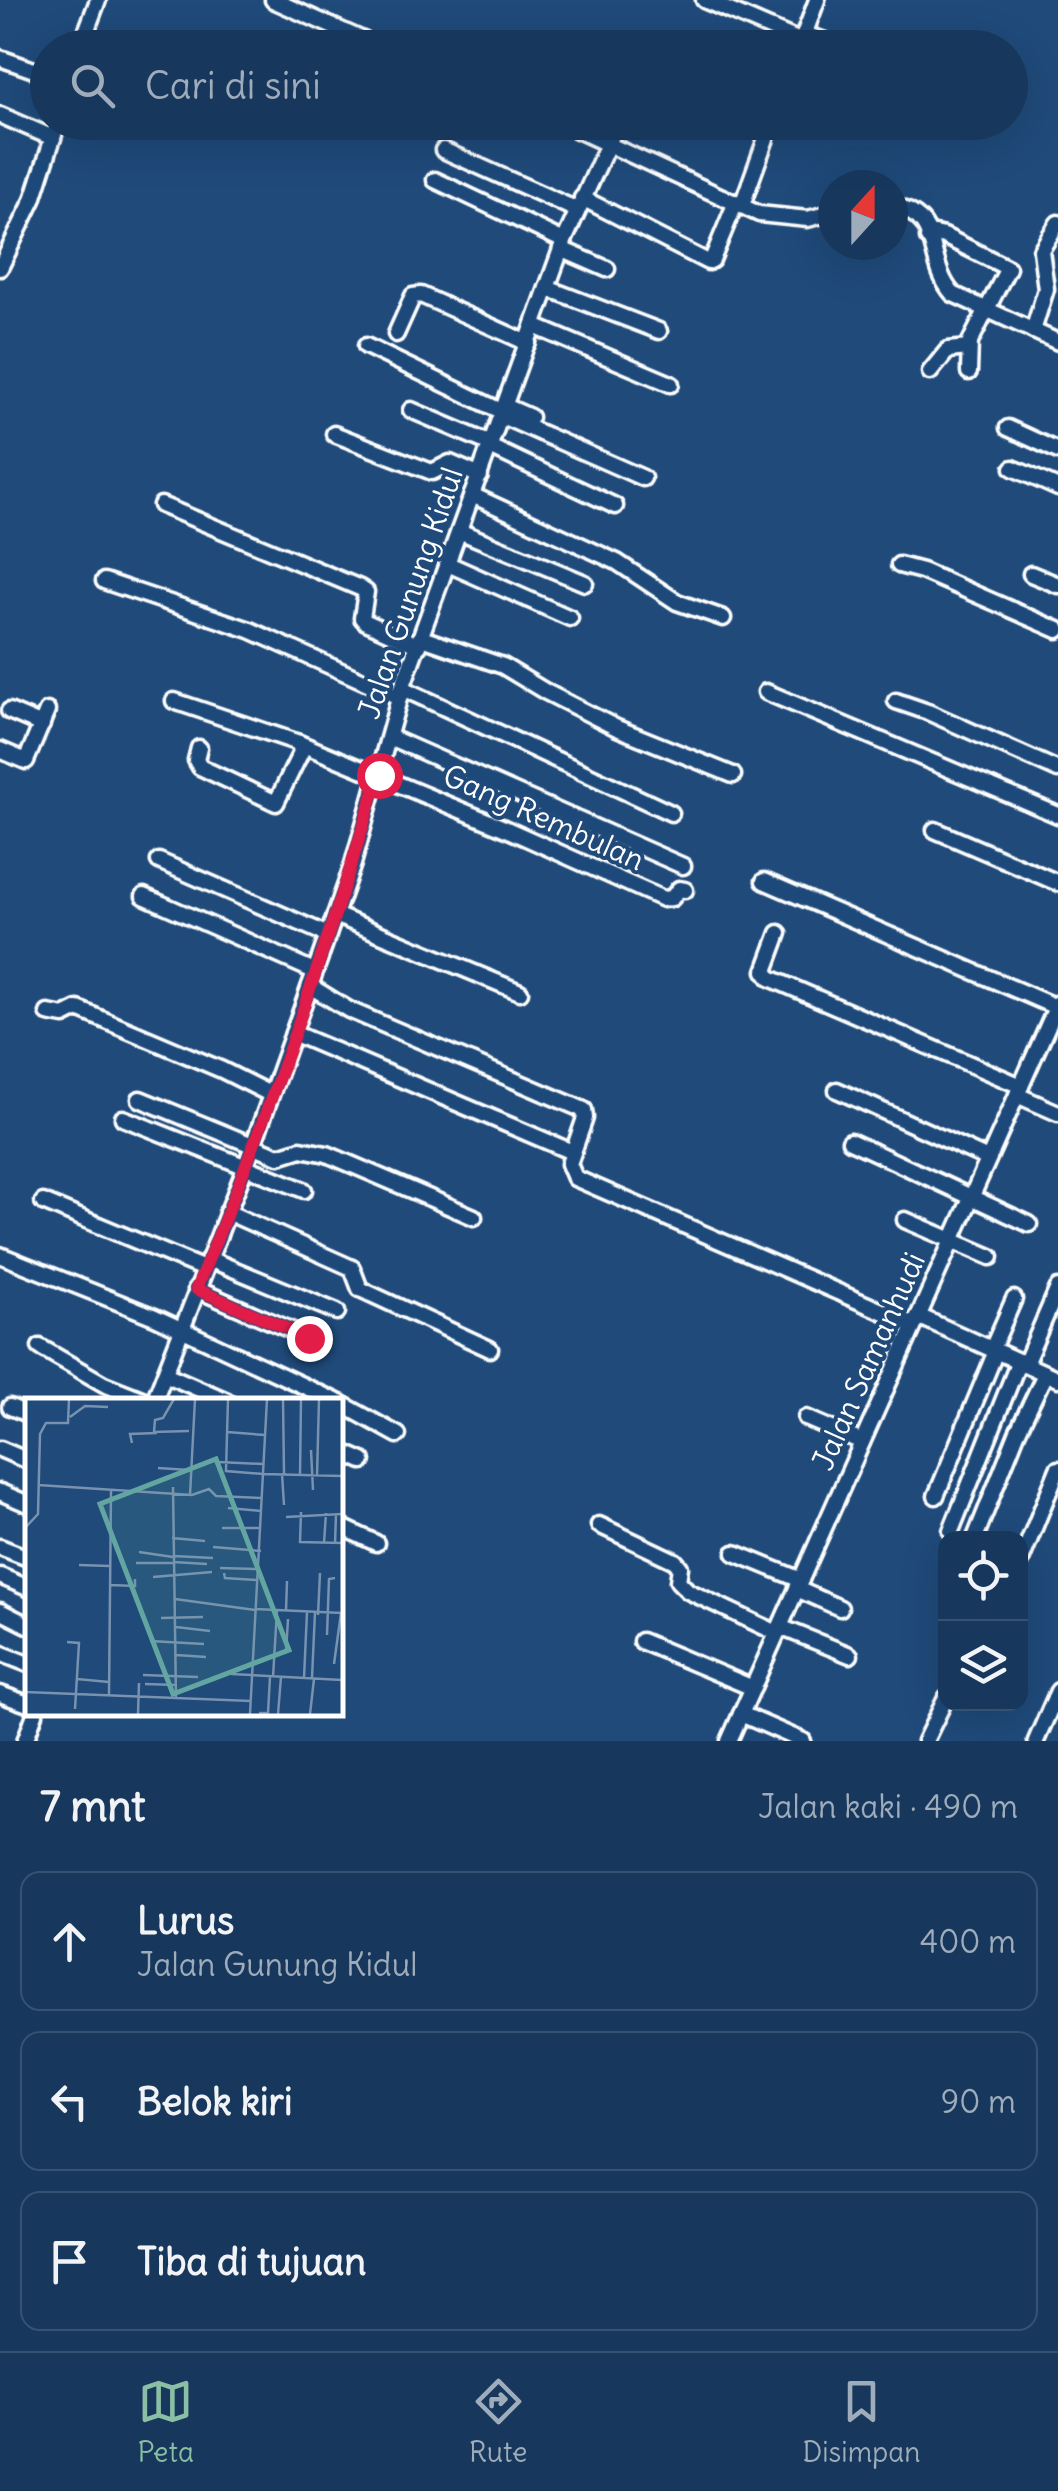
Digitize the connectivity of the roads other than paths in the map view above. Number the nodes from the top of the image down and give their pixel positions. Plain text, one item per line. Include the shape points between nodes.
1 (98, 0) edge
2 (273, 0) edge
3 (704, 0) edge
4 (814, 1) edge
5 (87, 30) edge
6 (340, 30) edge
7 (776, 30) edge
8 (805, 30) edge
9 (0, 58) edge
10 (30, 69) edge
11 (0, 115) edge
12 (30, 123) edge
13 (53, 140) edge
14 (596, 140) edge
15 (609, 140) edge
16 (765, 140) edge
17 (606, 145) junction
18 (444, 150) dead end
19 (435, 180) dead end
20 (579, 204) junction
21 (739, 204) junction
22 (908, 213) edge
23 (818, 216) edge
24 (1058, 222) edge
25 (928, 238) junction
26 (563, 245) junction
27 (0, 268) edge
28 (607, 269) dead end
29 (548, 288) junction
30 (987, 312) junction
31 (534, 326) junction
32 (659, 331) dead end
33 (1033, 331) junction
34 (396, 334) dead end
35 (1058, 342) edge
36 (528, 343) junction
37 (366, 346) dead end
38 (968, 348) junction
39 (930, 372) dead end
40 (969, 372) dead end
41 (672, 384) dead end
42 (411, 410) dead end
43 (503, 411) junction
44 (530, 417) dead end
45 (1008, 428) dead end
46 (334, 434) dead end
47 (490, 446) junction
48 (1058, 451) edge
49 (1013, 468) dead end
50 (480, 476) junction
51 (643, 478) dead end
52 (1058, 488) edge
53 (472, 496) junction
54 (162, 505) dead end
55 (615, 506) dead end
56 (459, 531) junction
57 (448, 564) junction
58 (899, 565) dead end
59 (1031, 574) dead end
60 (104, 581) dead end
61 (586, 583) dead end
62 (1058, 585) edge
63 (570, 618) dead end
64 (724, 618) dead end
65 (1058, 630) edge
66 (420, 642) junction
67 (401, 692) junction
68 (766, 692) dead end
69 (174, 701) dead end
70 (896, 701) dead end
71 (9, 710) dead end
72 (389, 737) junction
73 (298, 743) junction
74 (199, 748) dead end
75 (0, 750) edge
76 (1058, 770) edge
77 (379, 775) junction
78 (733, 775) dead end
79 (671, 812) dead end
80 (1058, 816) edge
81 (935, 830) dead end
82 (159, 862) dead end
83 (683, 866) dead end
84 (764, 880) dead end
85 (1058, 883) edge
86 (685, 890) dead end
87 (144, 896) dead end
88 (335, 915) junction
89 (779, 933) dead end
90 (328, 936) junction
91 (312, 978) junction
92 (520, 992) dead end
93 (1057, 1005) edge
94 (48, 1013) dead end
95 (1054, 1024) edge
96 (293, 1033) junction
97 (837, 1090) dead end
98 (1019, 1091) junction
99 (270, 1094) junction
100 (140, 1098) dead end
101 (1058, 1113) edge
102 (123, 1118) dead end
103 (850, 1141) dead end
104 (252, 1147) junction
105 (572, 1152) junction
106 (988, 1159) junction
107 (244, 1168) junction
108 (304, 1190) dead end
109 (972, 1196) junction
110 (43, 1202) dead end
111 (227, 1212) junction
112 (474, 1217) dead end
113 (905, 1220) dead end
114 (1029, 1224) dead end
115 (952, 1240) junction
116 (0, 1255) edge
117 (990, 1257) dead end
118 (207, 1264) junction
119 (1058, 1288) edge
120 (196, 1289) junction
121 (1014, 1299) dead end
122 (337, 1312) dead end
123 (916, 1321) junction
124 (182, 1330) junction
125 (309, 1338) dead end
126 (40, 1347) dead end
127 (490, 1349) dead end
128 (994, 1350) junction
129 (1022, 1362) junction
130 (165, 1374) junction
131 (1052, 1376) edge
132 (143, 1398) edge
133 (153, 1398) edge
134 (219, 1398) edge
135 (329, 1398) edge
136 (342, 1404) edge
137 (10, 1407) dead end
138 (25, 1413) edge
139 (806, 1418) dead end
140 (398, 1435) dead end
141 (862, 1442) junction
142 (0, 1449) edge
143 (342, 1452) edge
144 (25, 1460) edge
145 (364, 1461) dead end
146 (1058, 1469) edge
147 (0, 1492) edge
148 (936, 1496) dead end
149 (25, 1503) edge
150 (599, 1524) dead end
151 (342, 1527) edge
152 (951, 1531) edge
153 (977, 1531) edge
154 (1028, 1543) edge
155 (376, 1544) dead end
156 (0, 1547) edge
157 (736, 1552) dead end
158 (25, 1557) edge
159 (0, 1576) edge
160 (799, 1585) junction
161 (25, 1587) edge
162 (840, 1608) dead end
163 (0, 1611) edge
164 (25, 1623) edge
165 (778, 1630) junction
166 (641, 1641) dead end
167 (0, 1652) edge
168 (850, 1655) dead end
169 (25, 1663) edge
170 (753, 1688) junction
171 (1058, 1692) edge
172 (0, 1694) edge
173 (25, 1703) edge
174 (940, 1711) edge
175 (741, 1714) junction
176 (729, 1741) edge
177 (803, 1741) edge
178 (925, 1741) edge
179 (1036, 1741) edge

1 - 5 street
2 - 6 street
3 - 7 street
4 - 8 street
9 - 10 street
11 - 12 street
13 - 27 street via 34,200
14 - 17 street
15 - 17 street, Jalan Gunung Kidul
16 - 21 street
17 - 20 street, Jalan Gunung Kidul
17 - 21 street
18 - 20 street
19 - 26 street
20 - 21 street via 708,262
20 - 26 street, Jalan Gunung Kidul
21 - 23 street via 785,219
22 - 25 street via 927,225
24 - 33 street via 1041,250 1046,289
25 - 30 street via 948,289
25 - 30 street via 944,236 1007,266
26 - 28 street
26 - 29 street, Jalan Gunung Kidul
29 - 31 street, Jalan Gunung Kidul
29 - 32 street
30 - 33 street
30 - 38 street
31 - 36 street, Jalan Gunung Kidul
31 - 41 street
33 - 35 street
34 - 36 street via 413,296 421,295
36 - 43 street, Jalan Gunung Kidul
37 - 43 street
38 - 39 street via 948,350
38 - 40 street
42 - 47 street
43 - 44 street
43 - 47 street, Jalan Gunung Kidul
43 - 51 street
45 - 48 street
46 - 50 street via 432,472 450,463
47 - 50 street, Jalan Gunung Kidul
47 - 55 street
49 - 52 street
50 - 53 street, Jalan Gunung Kidul
53 - 56 street, Jalan Gunung Kidul
53 - 64 street via 617,562 677,602
54 - 66 street via 360,588 366,592 366,622
56 - 57 street, Jalan Gunung Kidul
56 - 61 street
57 - 63 street
57 - 66 street, Jalan Gunung Kidul
58 - 65 street
59 - 62 street
60 - 67 street via 250,630
66 - 67 street, Jalan Gunung Kidul
66 - 78 street via 503,666 618,728
67 - 72 street, Jalan Gunung Kidul
67 - 79 street
68 - 80 street
69 - 73 street, Gang Rembulan
70 - 76 street
71 - 75 street via 45,718 26,761
72 - 77 street, Jalan Gunung Kidul
72 - 83 street
73 - 74 street via 301,752 276,803 200,767
73 - 77 street, Gang Rembulan
77 - 86 street, Gang Rembulan via 663,898
77 - 88 street, Jalan Gunung Kidul
81 - 85 street
82 - 90 street
84 - 93 street
87 - 91 street
88 - 90 street, Jalan Gunung Kidul
88 - 92 street
89 - 98 street via 765,970 770,978
90 - 91 street, Jalan Gunung Kidul
91 - 96 street, Jalan Gunung Kidul
91 - 105 street via 350,1010 580,1107 586,1118
93 - 95 street, Jalan Samanhudi
94 - 99 street via 64,1016 78,1009
95 - 98 street, Jalan Samanhudi
96 - 99 street, Jalan Gunung Kidul
96 - 105 street
97 - 106 street
98 - 101 street
98 - 106 street, Jalan Samanhudi
99 - 104 street, Jalan Gunung Kidul
100 - 104 street
102 - 107 street
103 - 109 street
104 - 107 street, Jalan Gunung Kidul
104 - 112 street via 280,1156 301,1149 327,1154
105 - 123 street via 570,1171 580,1181
106 - 109 street, Jalan Samanhudi
107 - 108 street
107 - 111 street, Jalan Gunung Kidul
109 - 114 street
109 - 115 street, Jalan Samanhudi
110 - 118 street
111 - 118 street, Jalan Gunung Kidul
111 - 127 street via 352,1268 360,1290
113 - 115 street
115 - 117 street
115 - 123 street, Jalan Samanhudi
116 - 124 street
118 - 120 street, Jalan Gunung Kidul
118 - 122 street
119 - 129 street
120 - 124 street, Jalan Gunung Kidul
120 - 125 street
121 - 128 street
123 - 128 street
123 - 141 street, Jalan Samanhudi
124 - 130 street, Jalan Gunung Kidul
124 - 135 street
126 - 132 street
128 - 129 street
128 - 148 street
129 - 131 street
129 - 152 street
130 - 133 street, Jalan Gunung Kidul
130 - 134 street
131 - 153 street via 1017,1433
136 - 140 street
137 - 138 street
139 - 141 street
141 - 160 street, Jalan Samanhudi
142 - 144 street
143 - 145 street
146 - 154 street
147 - 149 street
150 - 165 street via 675,1560 678,1581 688,1592
151 - 155 street
156 - 158 street
157 - 160 street
159 - 161 street
160 - 162 street
160 - 165 street, Jalan Samanhudi
163 - 164 street
165 - 168 street
165 - 170 street, Jalan Samanhudi
166 - 170 street
167 - 169 street
170 - 175 street, Jalan Samanhudi
171 - 179 street
172 - 173 street
174 - 178 street
175 - 176 street, Jalan Samanhudi
175 - 177 street

